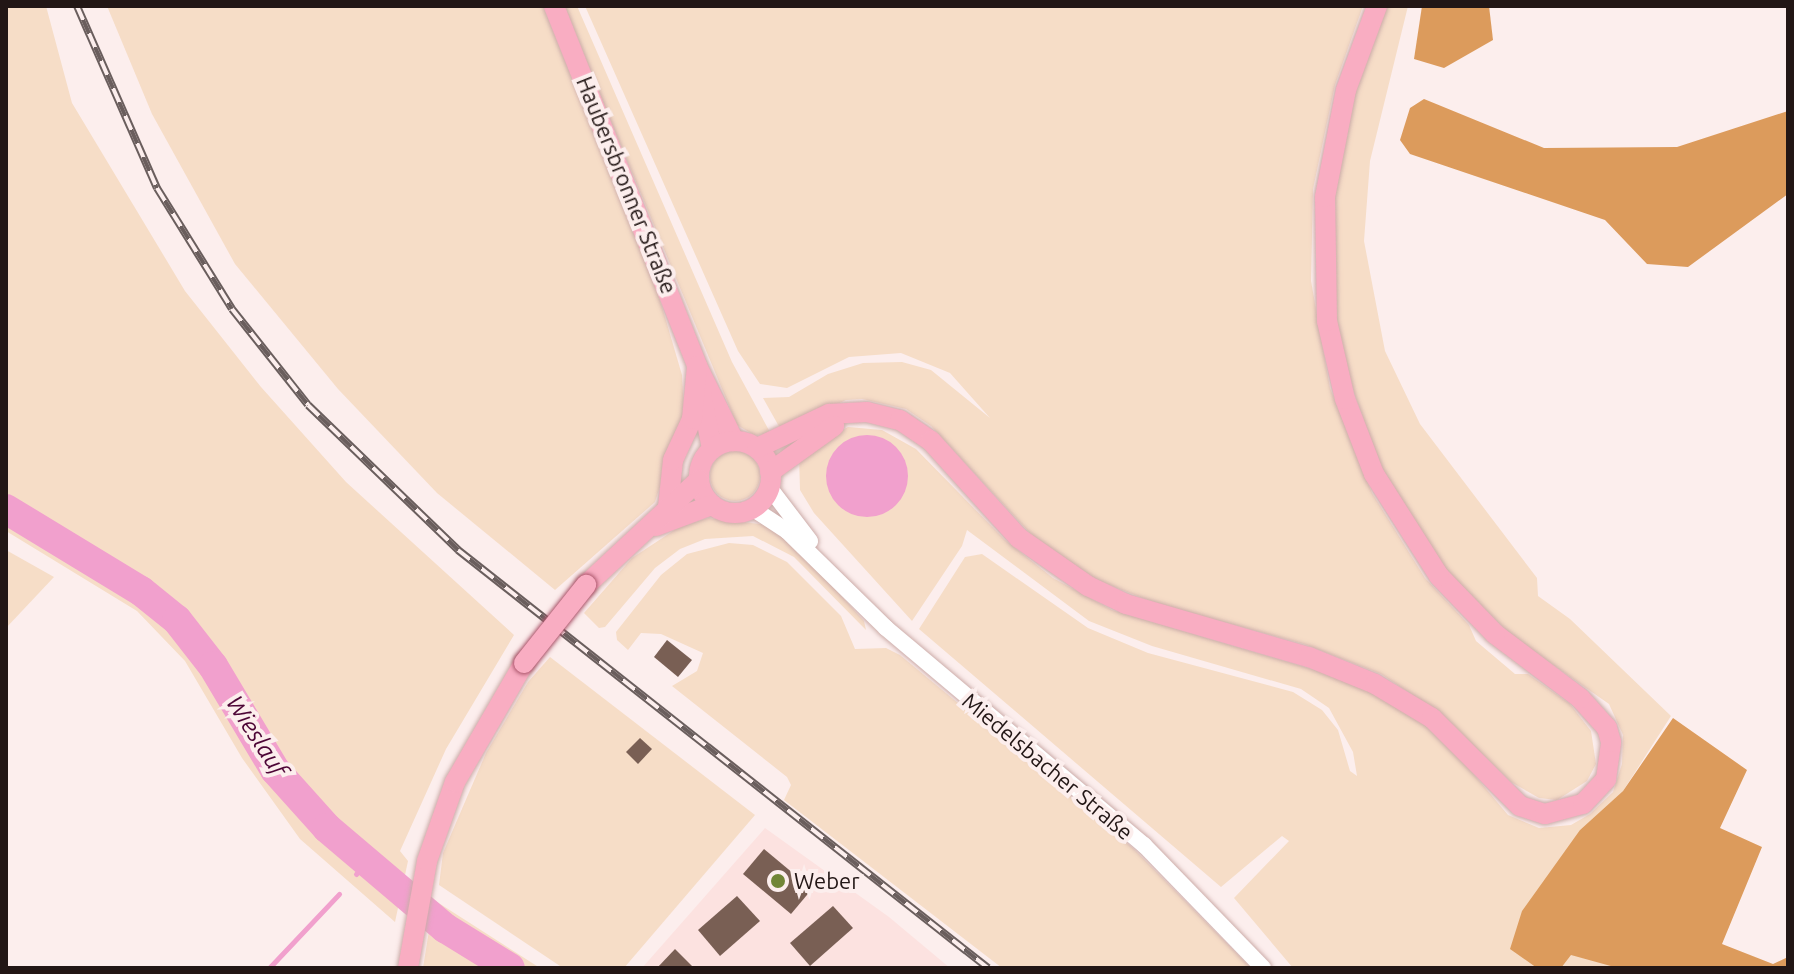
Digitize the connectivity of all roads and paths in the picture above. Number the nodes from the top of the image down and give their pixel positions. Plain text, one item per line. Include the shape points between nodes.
1 (554, 6) edge
2 (1377, 6) edge
3 (697, 366) junction
4 (867, 412) junction
5 (734, 441) junction
6 (757, 448) junction
7 (712, 449) junction
8 (699, 480) junction
9 (770, 480) junction
10 (712, 505) junction
11 (668, 507) junction
12 (752, 508) junction
13 (649, 530) junction
14 (829, 568) junction
15 (408, 966) edge
16 (1263, 968) edge

1 - 3 main road, Haubersbronner Straße
2 - 4 main road via 1346,90 1325,197 1327,321 1345,399 1374,474 1439,576 1495,634 1580,698 1607,728 1611,752 1606,779 1583,804 1545,814 1520,806 1432,718 1375,684 1309,657 1126,604 1088,586 1019,538 931,441 900,420
3 - 5 main road
3 - 7 main road
3 - 11 main road via 692,419 673,460
4 - 6 main road via 829,414
4 - 9 main road via 812,438
5 - 6 main road
5 - 7 main road
6 - 9 main road
7 - 8 main road
8 - 10 main road
8 - 11 main road
9 - 12 main road
9 - 14 street
10 - 12 main road via 731,512
10 - 13 main road
11 - 13 main road
12 - 14 street
13 - 15 main road, bridge via 586,585 524,663 455,782 427,861
14 - 16 street, Miedelsbacher Straße via 886,628 1144,845

